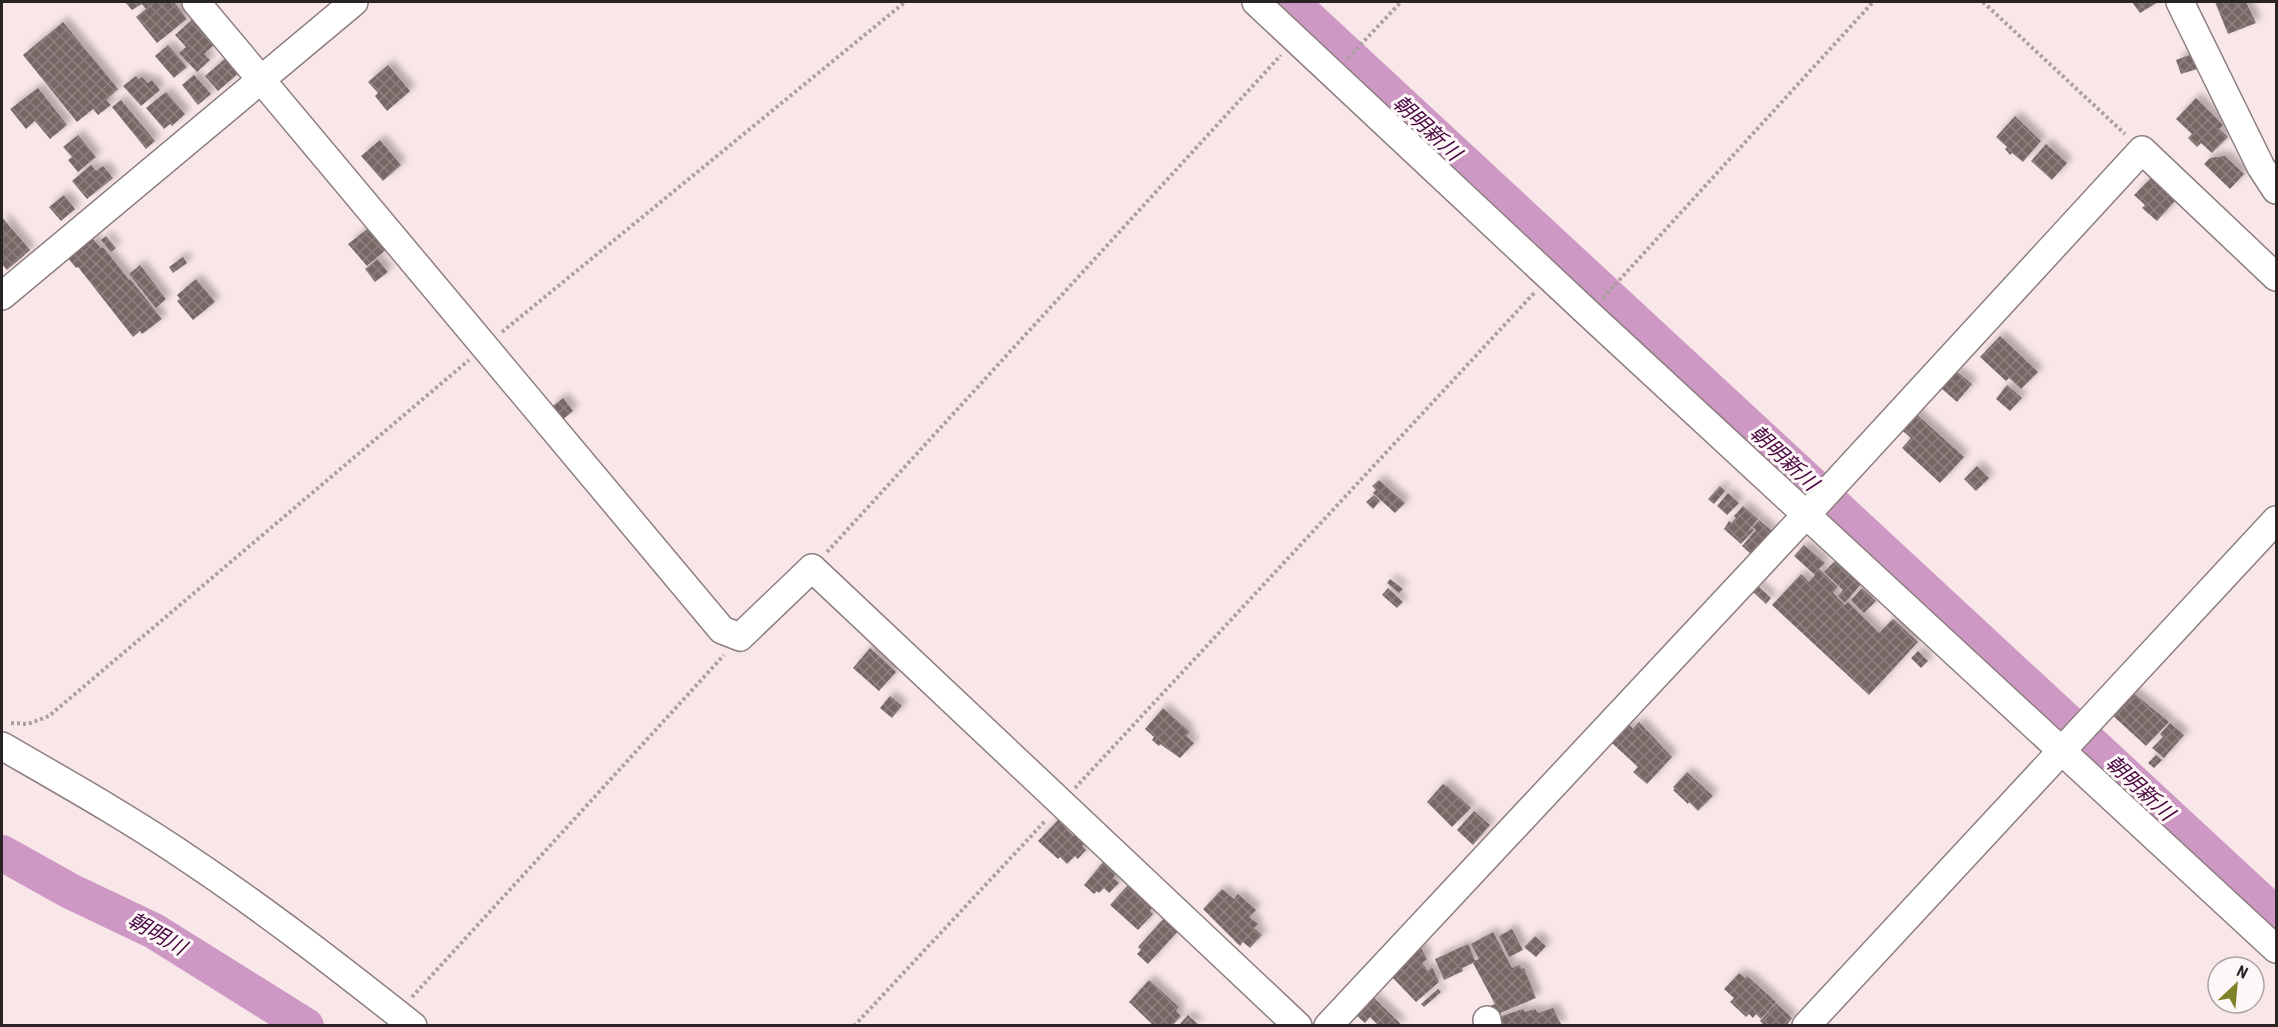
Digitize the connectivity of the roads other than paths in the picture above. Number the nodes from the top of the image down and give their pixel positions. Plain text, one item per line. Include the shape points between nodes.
1 (196, 2) edge
2 (354, 2) edge
3 (1256, 2) edge
4 (2180, 2) edge
5 (261, 80) junction
6 (2277, 190) edge
7 (2277, 277) edge
8 (2, 296) edge
9 (1818, 501) junction
10 (2277, 520) edge
11 (3, 735) edge
12 (2074, 736) junction
13 (2277, 949) edge
14 (413, 1026) edge
15 (1298, 1026) edge
16 (1328, 1026) edge
17 (1806, 1026) edge

1 - 5 street
2 - 5 street
3 - 9 street via 1549,277
4 - 6 street via 2261,167
5 - 8 street
5 - 15 street via 722,630 740,637 812,568
7 - 9 street via 2142,150
9 - 12 street
9 - 16 street
10 - 12 street
11 - 14 street via 193,861 319,951
12 - 13 street
12 - 17 street

